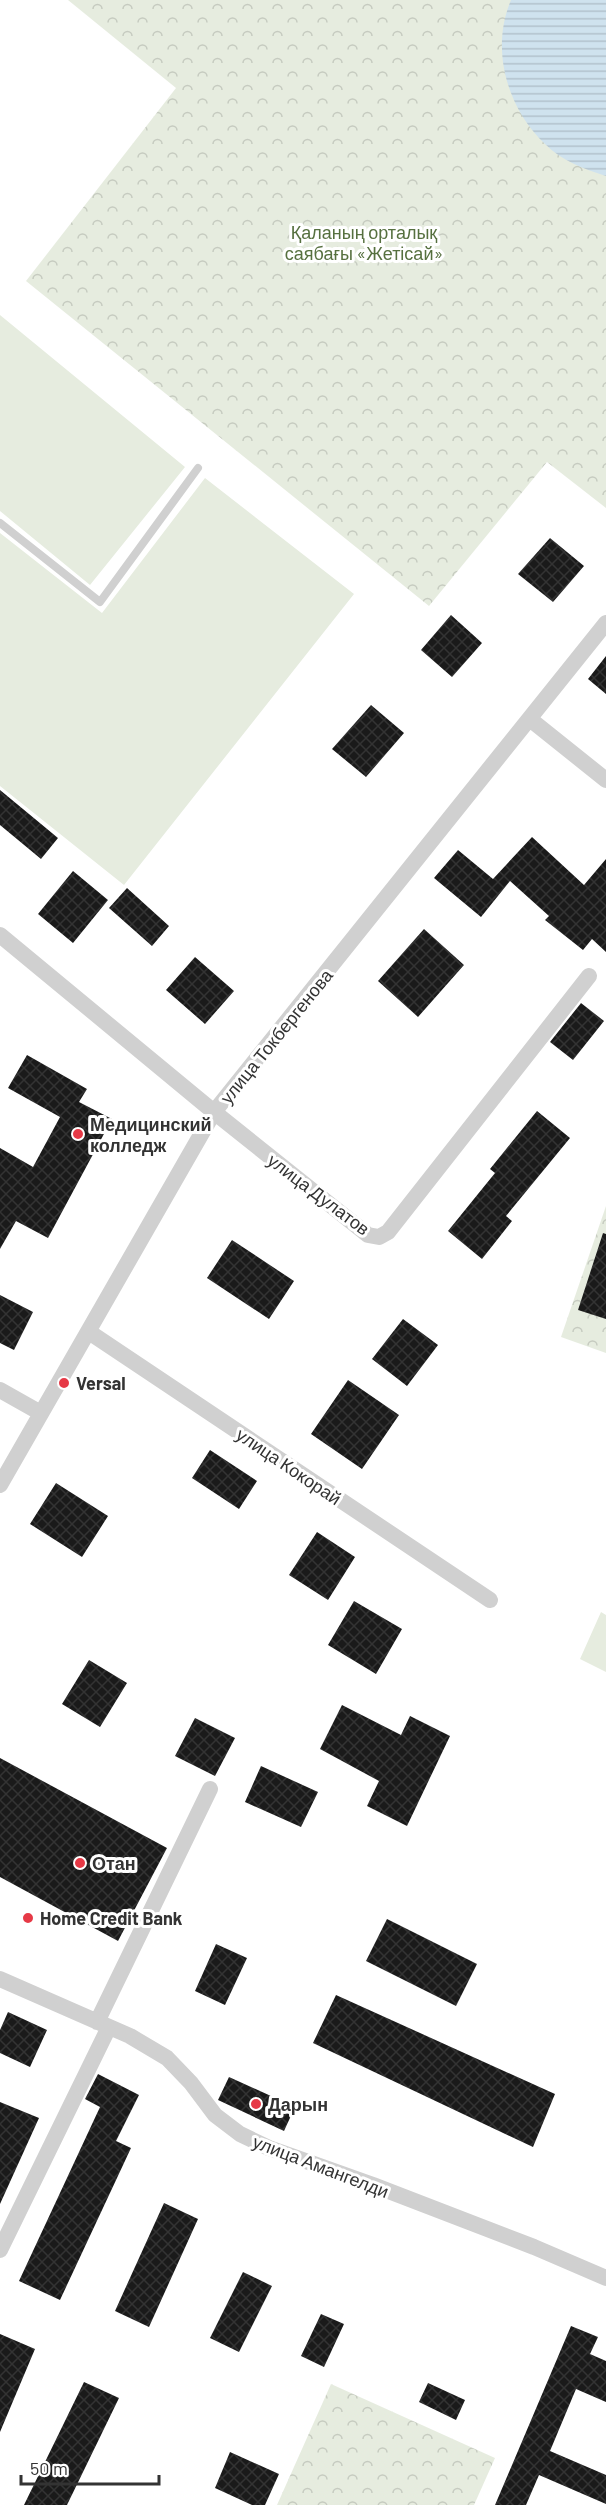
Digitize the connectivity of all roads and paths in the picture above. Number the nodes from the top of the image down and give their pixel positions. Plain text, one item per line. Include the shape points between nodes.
1 (198, 468) dead end
2 (0, 523) edge
3 (606, 623) edge
4 (531, 720) junction
5 (606, 780) edge
6 (0, 935) edge
7 (589, 976) dead end
8 (214, 1112) junction
9 (89, 1332) junction
10 (0, 1390) edge
11 (39, 1412) junction
12 (0, 1485) edge
13 (490, 1600) dead end
14 (210, 1790) dead end
15 (1, 1982) edge
16 (103, 2024) junction
17 (0, 2250) edge
18 (606, 2278) edge

1 - 2 lane via 100,602
3 - 4 street, улица Токбергенова
4 - 5 street
4 - 8 street, улица Токбергенова
6 - 8 street, улица Дулатов
7 - 8 street, улица Дулатов via 388,1232 379,1237 368,1234
8 - 9 street, улица Токбергенова
9 - 11 street, улица Токбергенова
9 - 13 street, улица Кокорай
10 - 11 street
11 - 12 street, улица Токбергенова
14 - 16 street
15 - 16 street, улица Амангелди
16 - 17 street
16 - 18 street, улица Амангелди via 167,2058 215,2115 240,2134

